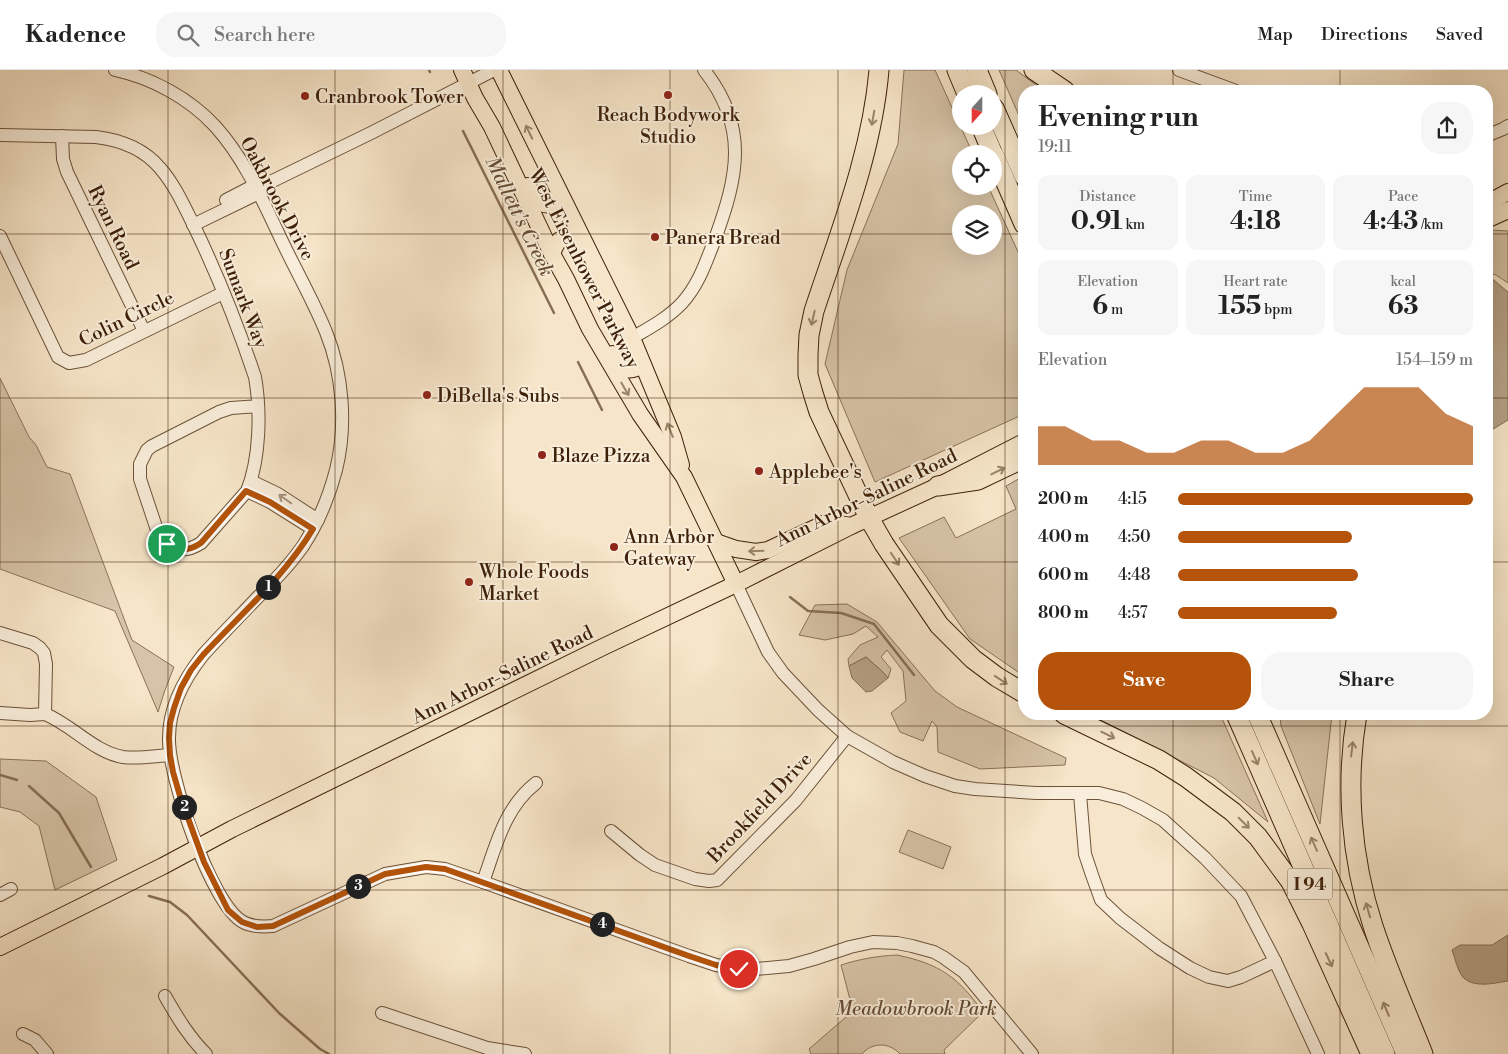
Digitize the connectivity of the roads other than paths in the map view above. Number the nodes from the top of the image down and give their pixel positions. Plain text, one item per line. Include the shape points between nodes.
1 (114, 70) edge
2 (494, 70) edge
3 (499, 70) edge
4 (704, 70) edge
5 (879, 70) edge
6 (957, 70) edge
7 (977, 70) edge
8 (1034, 70) edge
9 (1179, 70) edge
10 (465, 77) edge
11 (963, 85) edge
12 (983, 85) edge
13 (1056, 85) edge
14 (1220, 85) edge
15 (1002, 126) edge
16 (1508, 126) edge
17 (492, 128) junction
18 (1493, 133) edge
19 (0, 135) edge
20 (62, 136) junction
21 (1018, 162) edge
22 (1002, 173) edge
23 (257, 189) junction
24 (559, 192) junction
25 (1508, 192) edge
26 (1493, 200) edge
27 (1018, 210) edge
28 (1508, 210) edge
29 (1493, 217) edge
30 (192, 222) junction
31 (0, 236) edge
32 (552, 254) junction
33 (566, 279) junction
34 (223, 293) junction
35 (621, 316) junction
36 (144, 331) junction
37 (632, 338) junction
38 (643, 365) junction
39 (258, 406) junction
40 (1018, 445) edge
41 (1018, 461) edge
42 (684, 477) junction
43 (249, 486) junction
44 (938, 486) junction
45 (870, 518) junction
46 (316, 524) junction
47 (851, 526) junction
48 (716, 542) junction
49 (736, 584) junction
50 (0, 632) edge
51 (1018, 690) edge
52 (0, 713) edge
53 (45, 714) junction
54 (1076, 720) edge
55 (1239, 720) edge
56 (1260, 720) edge
57 (1356, 720) edge
58 (847, 736) junction
59 (170, 755) junction
60 (536, 783) dead end
61 (1080, 794) junction
62 (612, 831) dead end
63 (198, 846) junction
64 (483, 882) junction
65 (0, 947) edge
66 (1275, 961) junction
67 (165, 996) dead end
68 (382, 1013) dead end
69 (23, 1034) dead end
70 (47, 1054) edge
71 (206, 1054) edge
72 (524, 1054) edge
73 (1032, 1054) edge
74 (1318, 1054) edge
75 (1371, 1054) edge
76 (1384, 1054) edge
77 (1406, 1054) edge
78 (1422, 1054) edge

1 - 23 street, Oakbrook Drive via 163,87 196,109 226,140
2 - 10 street
24 -> 3 main road, West Eisenhower Parkway
4 - 37 street via 721,94 733,128 736,149 730,195 705,264 691,292 673,311
5 -> 45 highway via 866,151 814,311 808,355 808,375 819,412
6 - 11 highway
7 - 12 highway
8 - 13 highway
9 - 14 street
10 - 17 main road, West Eisenhower Parkway
10 - 23 street
15 - 21 highway
16 - 18 street
17 - 24 main road via 504,140 535,201 552,204
17 - 32 main road, West Eisenhower Parkway
19 - 20 street
20 - 30 street, Sumark Way via 111,139 137,150 160,168
20 - 36 street, Ryan Road via 67,172
22 - 27 highway
23 - 30 street
23 - 46 street, Oakbrook Drive via 317,314 338,374 341,436 336,469
24 - 35 main road, West Eisenhower Parkway
25 - 26 main road
28 - 29 main road
30 - 34 street, Sumark Way
31 - 36 street, Colin Circle via 58,357 63,361 86,360
32 - 33 main road, West Eisenhower Parkway
32 - 35 main road via 562,238 576,242 612,310
33 - 38 main road via 576,286 619,366 632,370
33 -> 42 main road, West Eisenhower Parkway via 590,329 640,414
34 - 36 street, Colin Circle
34 - 39 street, Sumark Way via 255,377
35 - 37 main road, West Eisenhower Parkway
37 - 38 main road, West Eisenhower Parkway
42 -> 38 main road, West Eisenhower Parkway via 673,437
39 - 43 street, Sumark Way via 258,432
39 - 43 street via 232,408 211,416 152,446 140,464 140,479 158,533 162,540 177,549 185,550 201,543
40 - 44 main road, Ann Arbor-Saline Road
44 -> 41 highway via 978,480
42 - 48 main road, West Eisenhower Parkway
43 - 46 street via 270,502
44 - 45 main road, Ann Arbor-Saline Road
45 - 47 main road, Ann Arbor-Saline Road
45 -> 51 highway via 939,625 973,660
46 - 59 street, Oakbrook Drive via 287,566 191,670 181,688 170,723
47 -> 48 main road via 828,522 768,550 756,552 736,550
47 - 49 main road, Ann Arbor-Saline Road
48 - 49 main road, West Eisenhower Parkway
49 - 58 street via 768,652 782,673
49 - 63 main road, Ann Arbor-Saline Road
50 - 53 street via 33,643 44,653
52 - 53 street
53 - 59 street via 97,746 122,757
54 -> 75 highway via 1186,777 1233,812 1258,837 1291,882
55 -> 76 highway, I 94
77 -> 56 highway, I 94
78 -> 57 highway via 1373,926 1358,866 1351,796 1351,758
58 - 61 street via 893,762 955,786 1004,792
58 - 62 street, Brookfield Drive via 796,800 717,880 695,879 654,865
59 - 63 street, Oakbrook Drive
60 - 64 street via 515,804 503,824
61 - 66 street via 1099,793 1122,799 1163,820 1241,896
61 - 66 street via 1085,854 1101,900 1120,918 1159,948 1209,977 1228,981
63 - 64 street, Oakbrook Drive via 228,910 242,922 257,927 273,926 288,920 385,874 426,867 445,869
63 - 65 main road, Ann Arbor-Saline Road
64 - 73 street, Oakbrook Drive via 689,956 745,970 789,966 873,942 897,942 926,950 964,972
66 - 74 street
67 - 71 street via 194,1042
68 - 72 street via 487,1048
69 - 70 street via 35,1040

